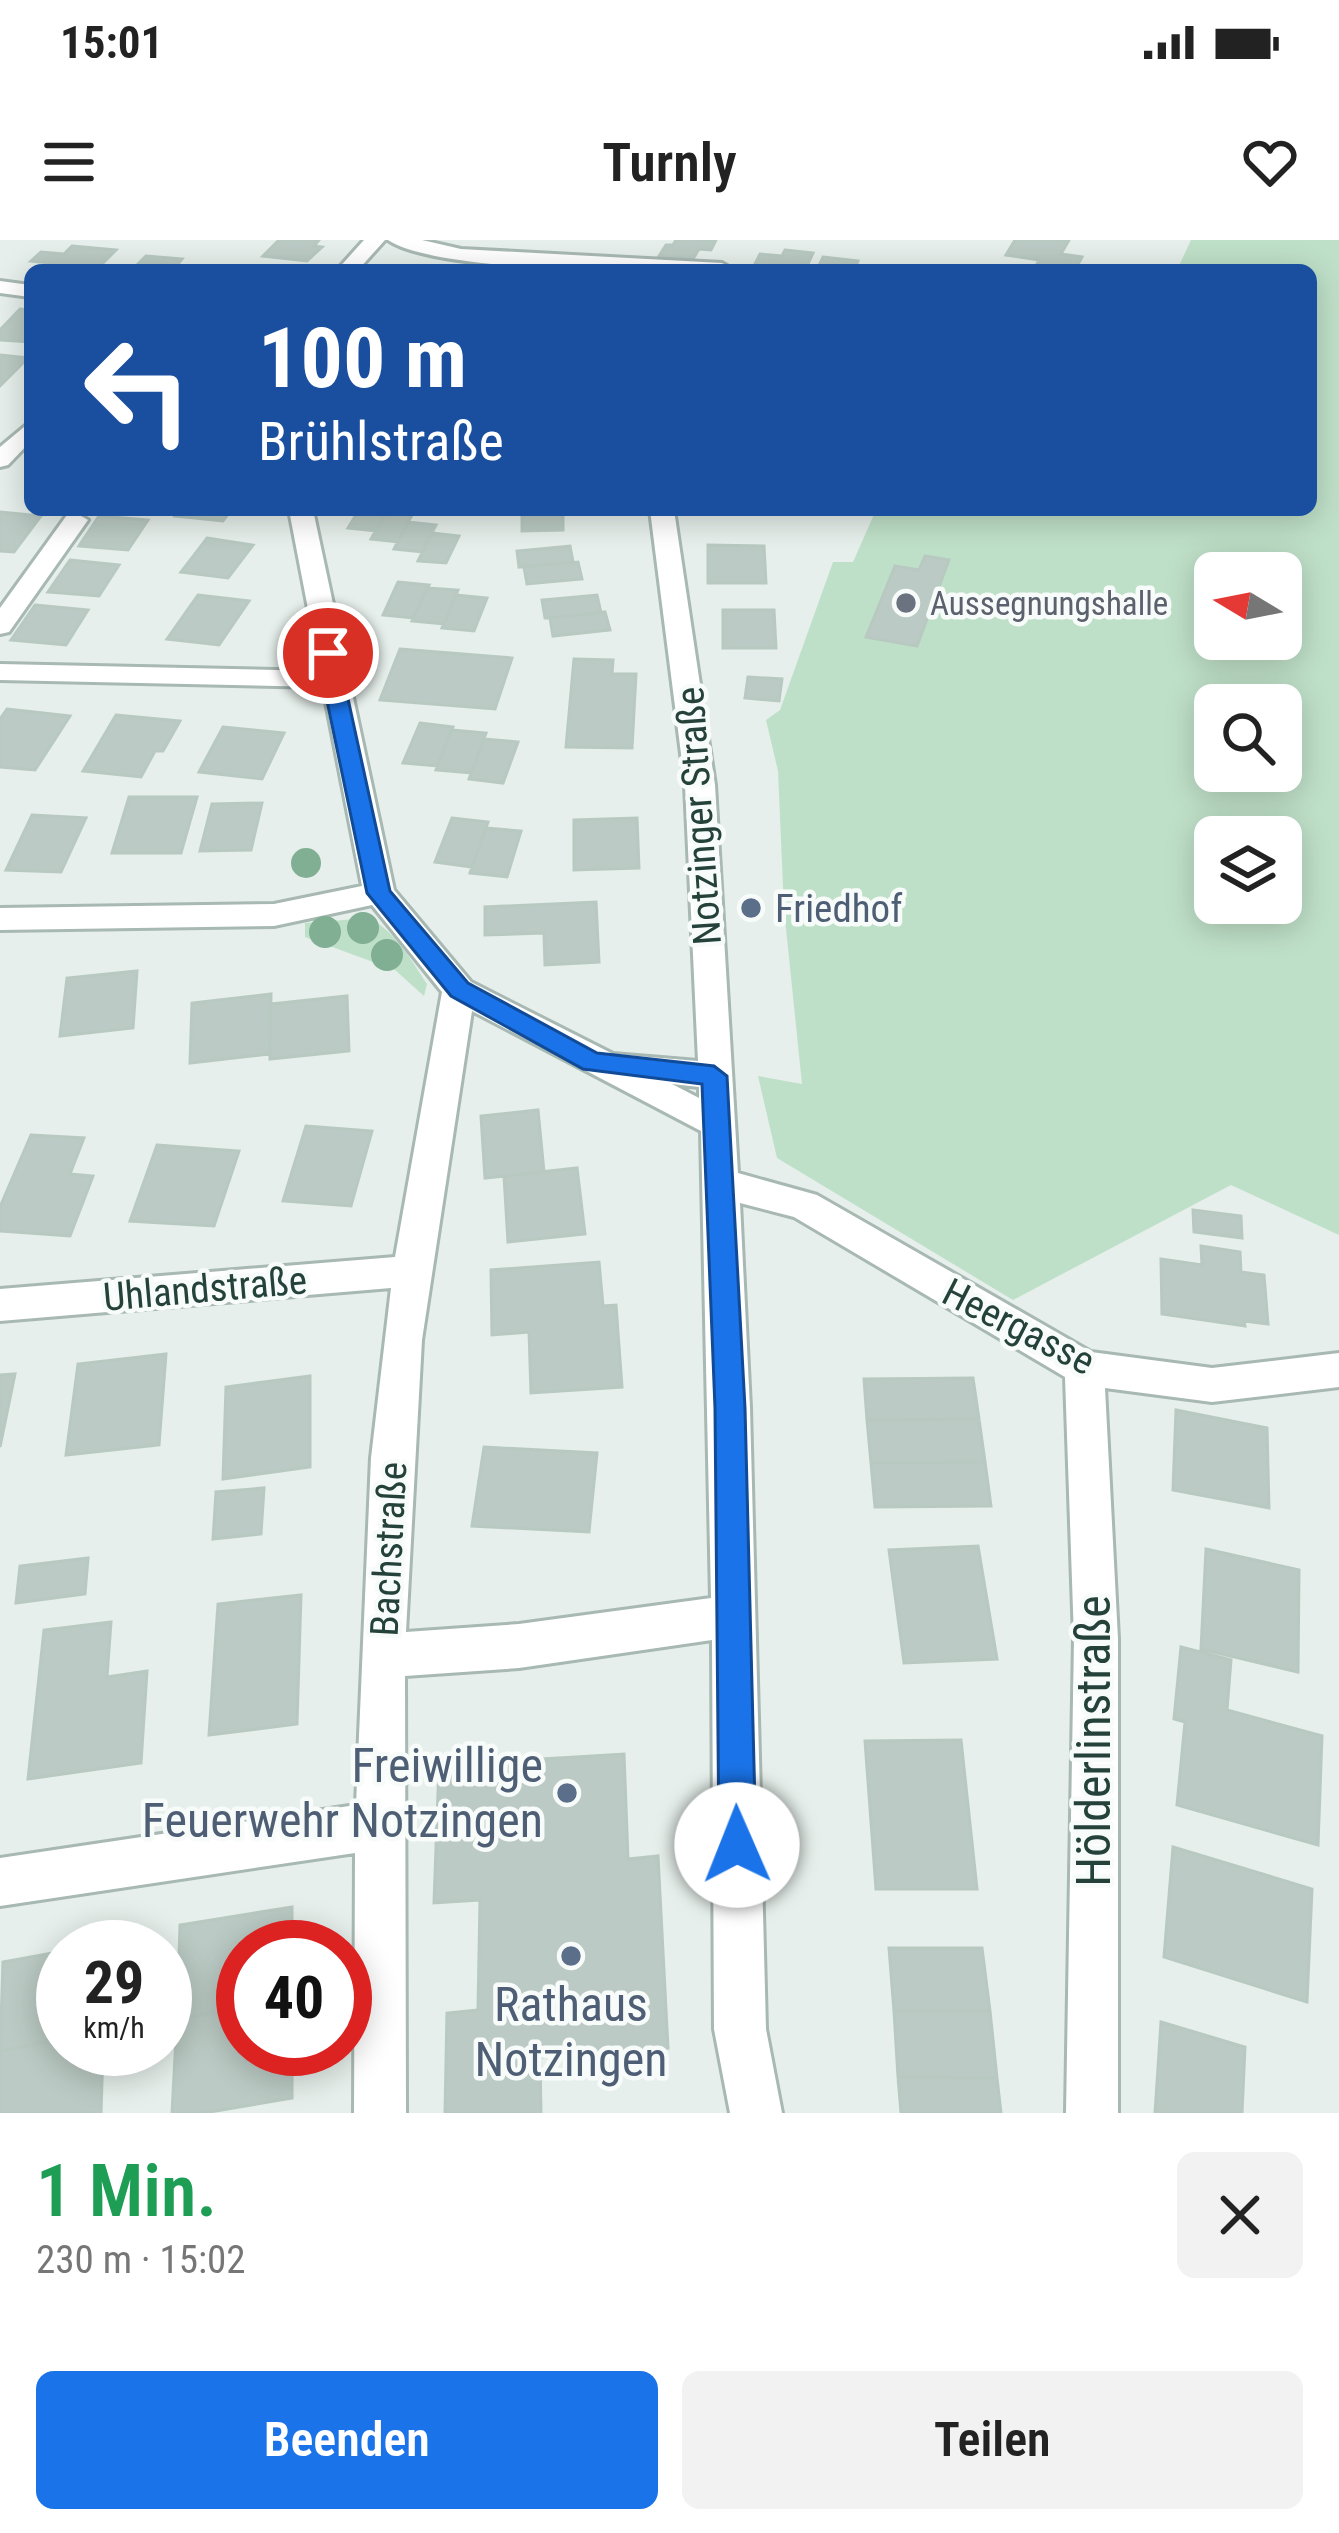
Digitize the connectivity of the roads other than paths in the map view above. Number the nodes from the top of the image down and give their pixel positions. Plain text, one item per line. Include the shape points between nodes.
1 (375, 240) edge
2 (398, 240) edge
3 (461, 263) edge
4 (353, 264) edge
5 (592, 264) edge
6 (24, 435) edge
7 (0, 460) edge
8 (302, 516) edge
9 (663, 516) edge
10 (76, 520) dead end
11 (0, 626) edge
12 (0, 672) edge
13 (332, 679) junction
14 (379, 893) junction
15 (0, 919) edge
16 (459, 989) junction
17 (592, 1062) junction
18 (714, 1076) junction
19 (717, 1123) junction
20 (721, 1183) junction
21 (410, 1271) junction
22 (0, 1305) edge
23 (1084, 1368) junction
24 (1339, 1370) edge
25 (734, 1616) junction
26 (383, 1655) junction
27 (377, 1826) junction
28 (0, 1882) edge
29 (380, 2113) edge
30 (756, 2113) edge
31 (1092, 2113) edge

1 - 4 street
2 - 3 street
3 - 5 street
6 - 7 street
8 - 13 street
9 - 18 street, Notzinger Straße via 700,785
10 - 11 street
12 - 13 street
13 - 14 street
14 - 15 street via 274,914
14 - 16 street
16 - 17 street
16 - 21 street, Bachstraße
17 - 18 street
17 - 19 street
18 - 19 street, Notzinger Straße
19 - 20 street, Notzinger Straße
20 - 23 street, Heergasse via 803,1204
20 - 25 street, Notzinger Straße
21 - 22 street, Uhlandstraße
21 - 26 street, Bachstraße
23 - 24 street, Heergasse via 1211,1385
23 - 31 street, Hölderlinstraße via 1096,1639
25 - 26 street via 519,1646
25 - 30 street, Notzinger Straße via 740,2029
26 - 27 street, Bachstraße
27 - 28 street
27 - 29 street, Bachstraße

